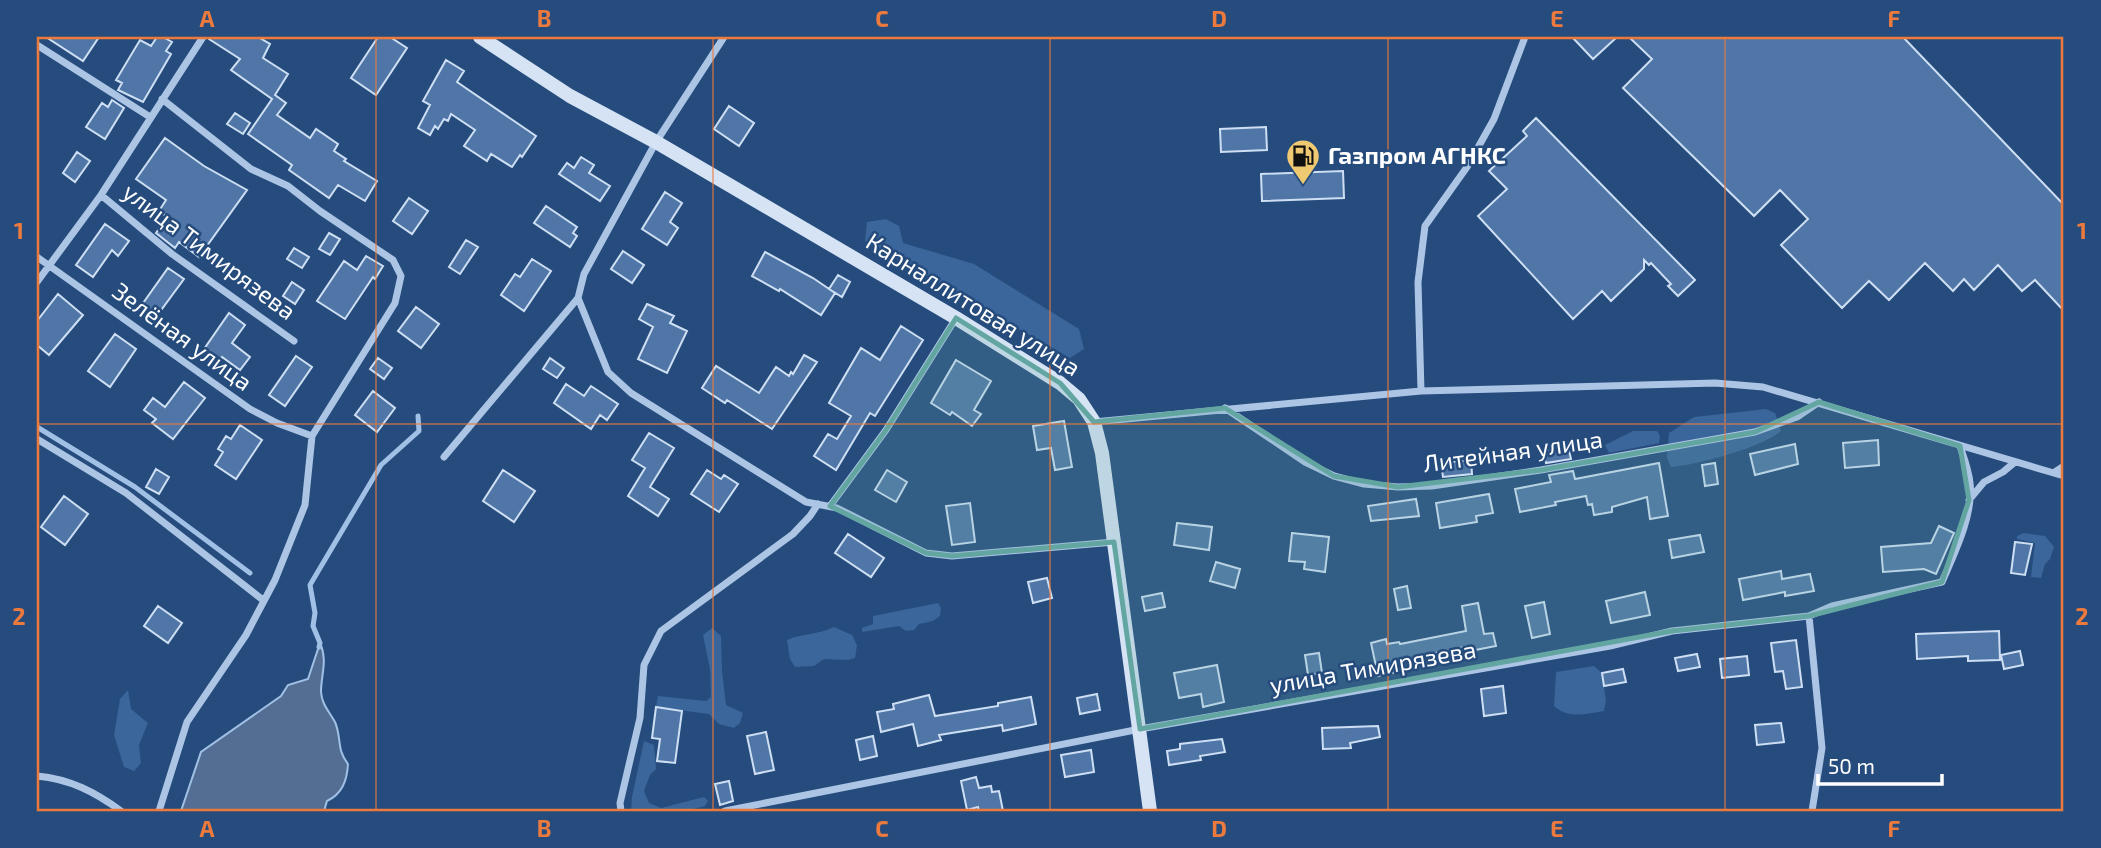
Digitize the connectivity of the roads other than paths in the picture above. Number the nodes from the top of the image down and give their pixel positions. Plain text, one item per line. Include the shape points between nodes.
1 (203, 37) edge
2 (480, 37) edge
3 (724, 37) edge
4 (1525, 37) edge
5 (37, 45) edge
6 (162, 99) junction
7 (150, 117) junction
8 (656, 142) junction
9 (101, 195) junction
10 (37, 257) edge
11 (49, 265) junction
12 (37, 282) edge
13 (578, 298) junction
14 (956, 318) junction
15 (294, 341) dead end
16 (1421, 391) junction
17 (1819, 402) junction
18 (1226, 408) junction
19 (1094, 422) junction
20 (312, 436) junction
21 (37, 439) edge
22 (1961, 446) junction
23 (444, 457) dead end
24 (2015, 462) junction
25 (2064, 466) edge
26 (2055, 472) junction
27 (2064, 476) edge
28 (1969, 500) junction
29 (818, 504) junction
30 (830, 506) junction
31 (1114, 542) junction
32 (263, 600) junction
33 (1809, 616) junction
34 (1140, 729) junction
35 (37, 776) edge
36 (121, 811) edge
37 (159, 811) edge
38 (621, 811) edge
39 (725, 811) edge
40 (1150, 811) edge
41 (1812, 811) edge

1 - 6 street
2 - 8 street, Карналлитовая улица via 570,96
3 - 8 street
4 - 16 street via 1494,119 1425,226 1418,282
5 - 7 street
6 - 7 street
6 - 20 street via 240,162 288,186 393,260 401,276 395,303
7 - 9 street
8 - 13 street via 584,274
8 - 14 street, Карналлитовая улица
9 - 11 street
9 - 15 street, улица Тимирязева via 172,254
10 - 11 street, Зелёная улица
11 - 12 street
11 - 20 street, Зелёная улица via 250,409
13 - 23 street
13 - 29 street via 608,372 631,393 795,496
14 - 19 street, Карналлитовая улица via 1060,383 1079,398
14 - 30 street via 886,430
16 - 17 street via 1715,383 1763,387
16 - 18 street
17 - 18 street, Литейная улица via 1797,417 1755,432 1541,470 1398,487 1364,484 1305,462
17 - 22 street
18 - 19 street
19 - 31 street, Карналлитовая улица
20 - 32 street via 305,505
21 - 32 street via 126,493
22 - 24 street
22 - 28 street, улица Тимирязева
24 - 26 street
24 - 28 street via 1984,482
25 - 26 street
26 - 27 street
28 - 33 street, улица Тимирязева via 1942,582 1832,606
29 - 30 street
29 - 38 street via 793,534 662,631 644,665 640,718
30 - 31 street via 926,553 939,555
31 - 34 street, Карналлитовая улица
32 - 37 street via 246,635 187,722
33 - 34 street, улица Тимирязева via 1672,631 1610,646
33 - 41 street via 1822,748
34 - 39 street, улица Тимирязева
34 - 40 street, Карналлитовая улица
35 - 36 street via 72,783

